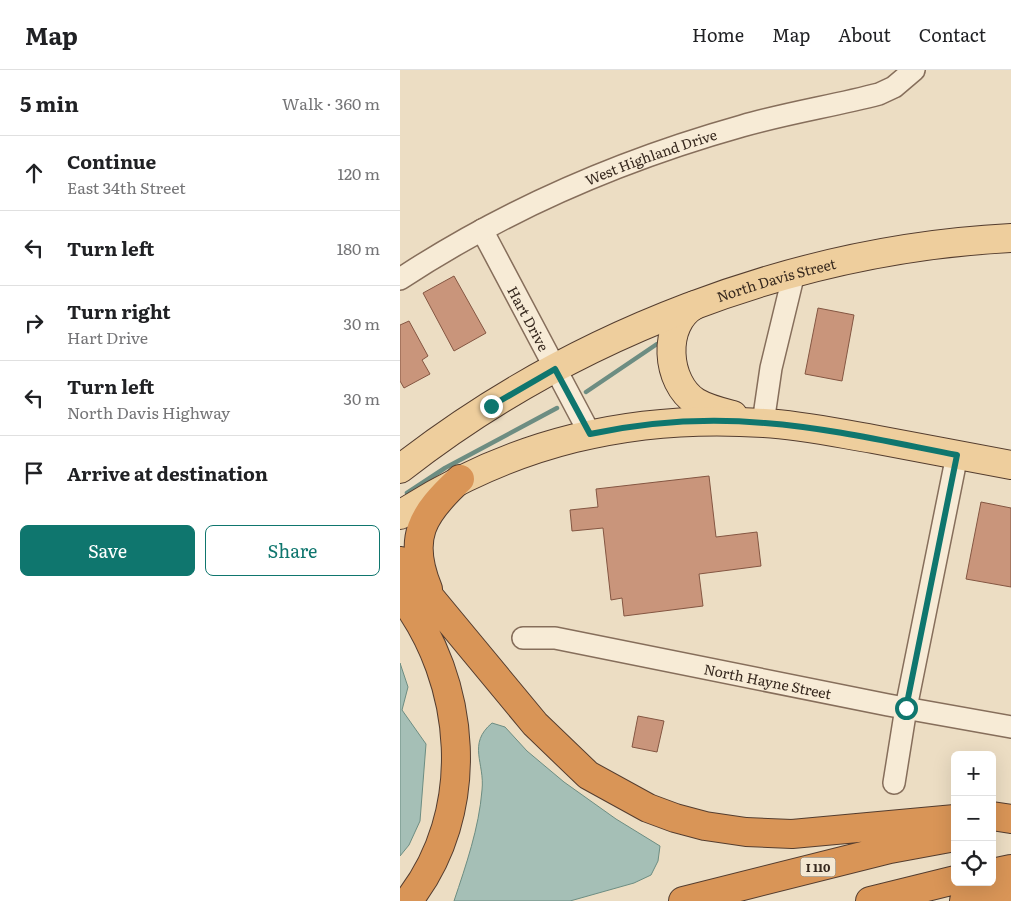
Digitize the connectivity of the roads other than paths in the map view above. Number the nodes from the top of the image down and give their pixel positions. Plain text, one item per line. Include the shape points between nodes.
1 (914, 70) edge
2 (482, 230) junction
3 (1011, 238) edge
4 (794, 273) junction
5 (400, 279) edge
6 (697, 305) junction
7 (555, 369) junction
8 (763, 423) junction
9 (590, 434) junction
10 (957, 455) junction
11 (1011, 465) edge
12 (400, 469) edge
13 (460, 479) junction
14 (400, 515) edge
15 (400, 560) edge
16 (400, 594) edge
17 (432, 599) junction
18 (400, 609) edge
19 (523, 638) dead end
20 (429, 642) junction
21 (906, 708) junction
22 (1011, 727) edge
23 (894, 783) dead end
24 (996, 817) edge
25 (951, 819) edge
26 (1011, 819) edge
27 (1011, 827) edge
28 (996, 829) edge
29 (951, 837) edge
30 (1011, 869) edge
31 (996, 871) edge
32 (951, 881) edge
33 (1011, 889) edge
34 (408, 901) edge
35 (683, 901) edge
36 (870, 901) edge
37 (964, 901) edge

1 - 2 street, West Highland Drive via 894,87 879,94 742,126 628,162
2 - 5 street, West Highland Drive
2 - 7 street, Hart Drive
3 - 4 main road, North Davis Street via 924,246 856,257
4 - 6 main road, North Davis Street
4 - 8 street via 771,368
6 - 7 main road, North Davis Street
6 - 8 main road via 686,313 673,339 671,353 678,380 696,402 713,410
7 - 9 street, Hart Drive
7 - 12 main road, North Davis Street via 470,420
8 - 9 main road via 682,422
8 - 10 main road via 808,427
9 - 13 main road via 507,458
10 - 11 main road
10 - 21 street
13 - 14 main road
13 - 17 highway via 437,500 426,516 421,533 418,553 421,571
15 - 17 highway
16 - 20 highway
17 - 25 highway via 560,749 588,775 648,808 705,826 792,834
18 - 20 highway
19 - 21 street, North Hayne Street via 555,638
20 - 34 highway via 453,715 456,740 454,801 440,846 420,886
21 - 22 street, North Hayne Street
21 - 23 street
24 - 26 highway
27 - 28 highway
29 - 35 highway, I 110
30 - 31 highway
32 - 36 highway
33 - 37 highway

